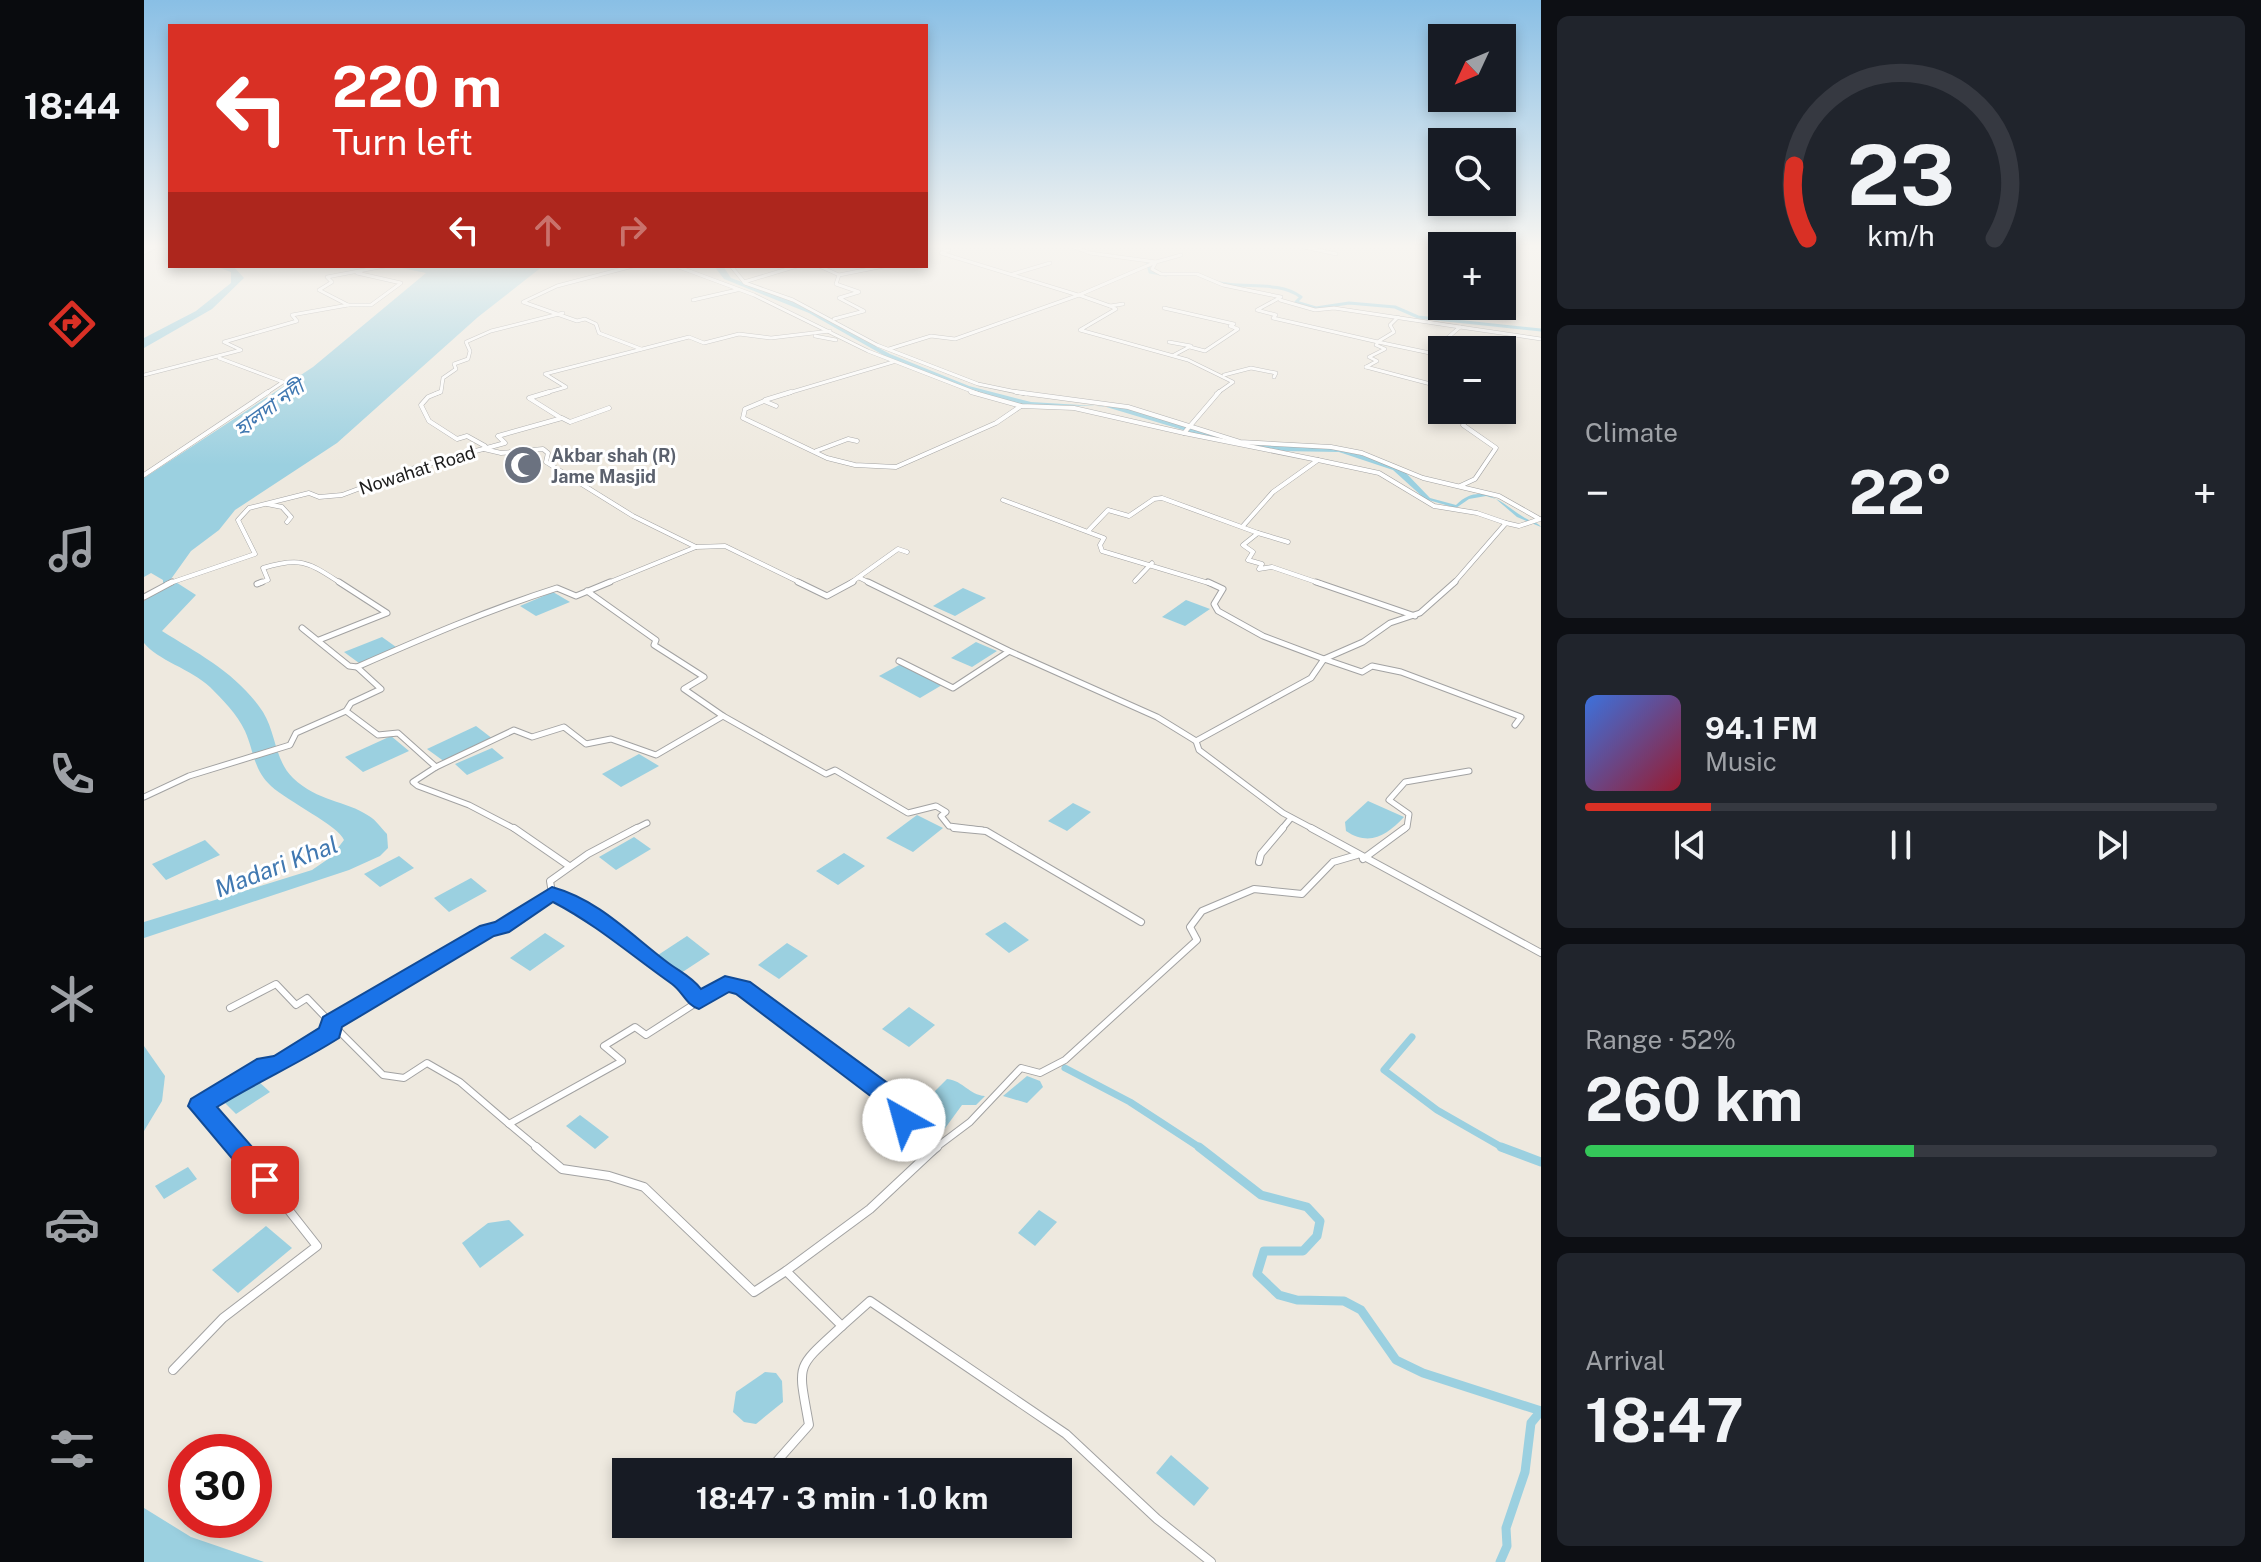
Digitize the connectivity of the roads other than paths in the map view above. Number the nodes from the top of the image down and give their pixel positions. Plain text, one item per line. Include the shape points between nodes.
1 (296, 320) edge
2 (535, 320) edge
3 (587, 320) edge
4 (808, 320) edge
5 (835, 320) edge
6 (1009, 320) edge
7 (1097, 320) edge
8 (1219, 320) edge
9 (1280, 320) edge
10 (1396, 320) edge
11 (1417, 320) edge
12 (1460, 327) junction
13 (831, 331) junction
14 (814, 336) junction
15 (1541, 339) edge
16 (836, 340) dead end
17 (1169, 342) dead end
18 (1378, 342) junction
19 (1190, 347) junction
20 (888, 349) junction
21 (642, 350) junction
22 (1173, 356) junction
23 (219, 358) junction
24 (171, 360) dead end
25 (894, 362) junction
26 (178, 365) junction
27 (144, 375) edge
28 (1224, 375) junction
29 (1274, 377) dead end
30 (1428, 383) edge
31 (764, 401) junction
32 (776, 406) dead end
33 (1021, 406) junction
34 (609, 408) dead end
35 (562, 418) junction
36 (1464, 424) edge
37 (1188, 430) junction
38 (857, 441) dead end
39 (486, 448) junction
40 (815, 452) junction
41 (1318, 460) junction
42 (144, 475) edge
43 (1459, 487) junction
44 (1003, 500) dead end
45 (266, 504) junction
46 (1535, 520) edge
47 (287, 522) dead end
48 (1506, 523) junction
49 (1243, 526) junction
50 (1089, 530) junction
51 (1258, 533) junction
52 (1288, 542) dead end
53 (696, 547) junction
54 (907, 552) dead end
55 (1152, 563) junction
56 (860, 578) junction
57 (1135, 581) dead end
58 (257, 584) dead end
59 (587, 591) junction
60 (144, 597) edge
61 (1416, 616) junction
62 (302, 628) dead end
63 (319, 640) junction
64 (1009, 651) junction
65 (1324, 659) junction
66 (899, 661) dead end
67 (357, 667) junction
68 (346, 711) junction
69 (723, 716) junction
70 (1515, 725) dead end
71 (1196, 741) junction
72 (436, 767) junction
73 (1469, 771) dead end
74 (144, 797) edge
75 (1291, 818) junction
76 (647, 823) dead end
77 (1360, 857) junction
78 (1259, 862) dead end
79 (569, 866) junction
80 (552, 893) junction
81 (1141, 922) dead end
82 (1541, 953) edge
83 (699, 1001) junction
84 (230, 1008) dead end
85 (331, 1023) junction
86 (509, 1124) junction
87 (932, 1151) junction
88 (786, 1271) junction
89 (842, 1326) junction
90 (173, 1370) dead end
91 (780, 1458) edge
92 (1211, 1562) edge

1 - 23 street via 224,341 241,350
2 - 39 street via 466,342 468,359 454,364 456,369 443,378 441,392 421,405 424,417 434,425
3 - 21 street via 599,333
4 - 13 street
5 - 20 street
6 - 20 street via 955,339 931,336
7 - 22 street via 1080,330
8 - 19 street via 1238,329 1205,351
9 - 18 street
10 - 18 street via 1390,325 1394,332
11 - 12 street
12 - 15 street
12 - 18 street via 1430,353
13 - 14 street
13 - 25 street
14 - 16 street
14 - 21 street via 739,334 704,343 689,337
17 - 19 street
18 - 30 street via 1385,349 1369,357 1377,361 1367,368
19 - 22 street
20 - 37 street via 978,384 1116,405
21 - 35 street via 543,374 566,387 529,398
22 - 28 street
23 - 26 street
23 - 42 street via 283,382
24 - 26 street
25 - 31 street
25 - 33 street
26 - 27 street
28 - 29 street via 1253,365 1276,373
28 - 37 street via 1233,382 1199,412
31 - 32 street
31 - 40 street via 745,409 743,418
33 - 37 street via 1074,408
33 - 40 street via 996,423 896,467 855,465
34 - 35 street, Nowahat Road via 570,422
35 - 39 street, Nowahat Road via 498,436 505,443
36 - 43 street via 1496,448 1488,466
37 - 41 street
37 - 43 street via 1240,442 1362,453
38 - 40 street via 848,439
39 - 45 street, Nowahat Road via 342,495 310,493
39 - 53 street via 501,453 543,449 546,462 633,516
41 - 48 street via 1379,473 1434,506
41 - 49 street via 1273,492
43 - 46 street via 1499,496
44 - 50 street
45 - 47 street via 285,510 291,517
45 - 60 street, Nowahat Road via 249,508 238,520 255,554 162,584
46 - 48 street via 1519,526
48 - 61 street via 1449,590
49 - 50 street via 1162,498 1129,516 1108,510
49 - 51 street
50 - 55 street via 1104,538 1102,551
51 - 52 street
51 - 61 street via 1243,545 1253,552 1248,560 1262,564 1259,569 1272,567
53 - 56 street via 725,546 827,596
53 - 59 street
54 - 56 street via 898,549
55 - 57 street
55 - 65 street via 1223,589 1214,604 1218,611 1263,636
56 - 64 street
58 - 63 street via 268,580 263,568 306,561 387,613
59 - 67 street via 571,596 557,588 538,594
59 - 69 street via 704,677 684,689
61 - 65 street via 1403,624 1390,623
62 - 63 street
63 - 67 street
64 - 66 street via 953,688
64 - 71 street via 1157,717
65 - 70 street via 1362,672 1372,666 1401,672 1521,717
65 - 71 street via 1311,678
67 - 68 street via 381,689 351,703
68 - 72 street via 378,735 398,733
68 - 74 street via 296,733 290,745 189,776
69 - 72 street via 656,755 611,739 586,744 564,727 532,737 514,730
69 - 81 street via 826,774 835,770 846,775 908,813 936,806 946,812 941,816 947,826 986,831
71 - 75 street via 1199,750
72 - 79 street via 413,782 426,793 453,799 535,839
73 - 77 street via 1405,782 1389,800 1409,814 1407,827
75 - 77 street
75 - 78 street
76 - 79 street
77 - 82 street
77 - 87 street via 1333,862 1302,894 1254,889 1202,911 1190,927 1197,940 1065,1060 1040,1073 1021,1068 970,1122
79 - 80 street via 550,881
80 - 83 street via 596,915 682,980
80 - 85 street
83 - 86 street via 646,1035 635,1027 604,1046 622,1061
83 - 87 street via 725,984 742,987 900,1105 904,1120
84 - 85 street via 276,984 296,1005 307,998
85 - 86 street via 383,1075 404,1078 427,1063 466,1085
85 - 90 street via 331,1032 200,1106 317,1246 223,1318
86 - 88 street via 562,1169 644,1187 754,1292
87 - 88 street via 870,1209
88 - 89 street
89 - 91 street via 806,1359 800,1374 809,1425
89 - 92 street via 870,1301 1066,1434

